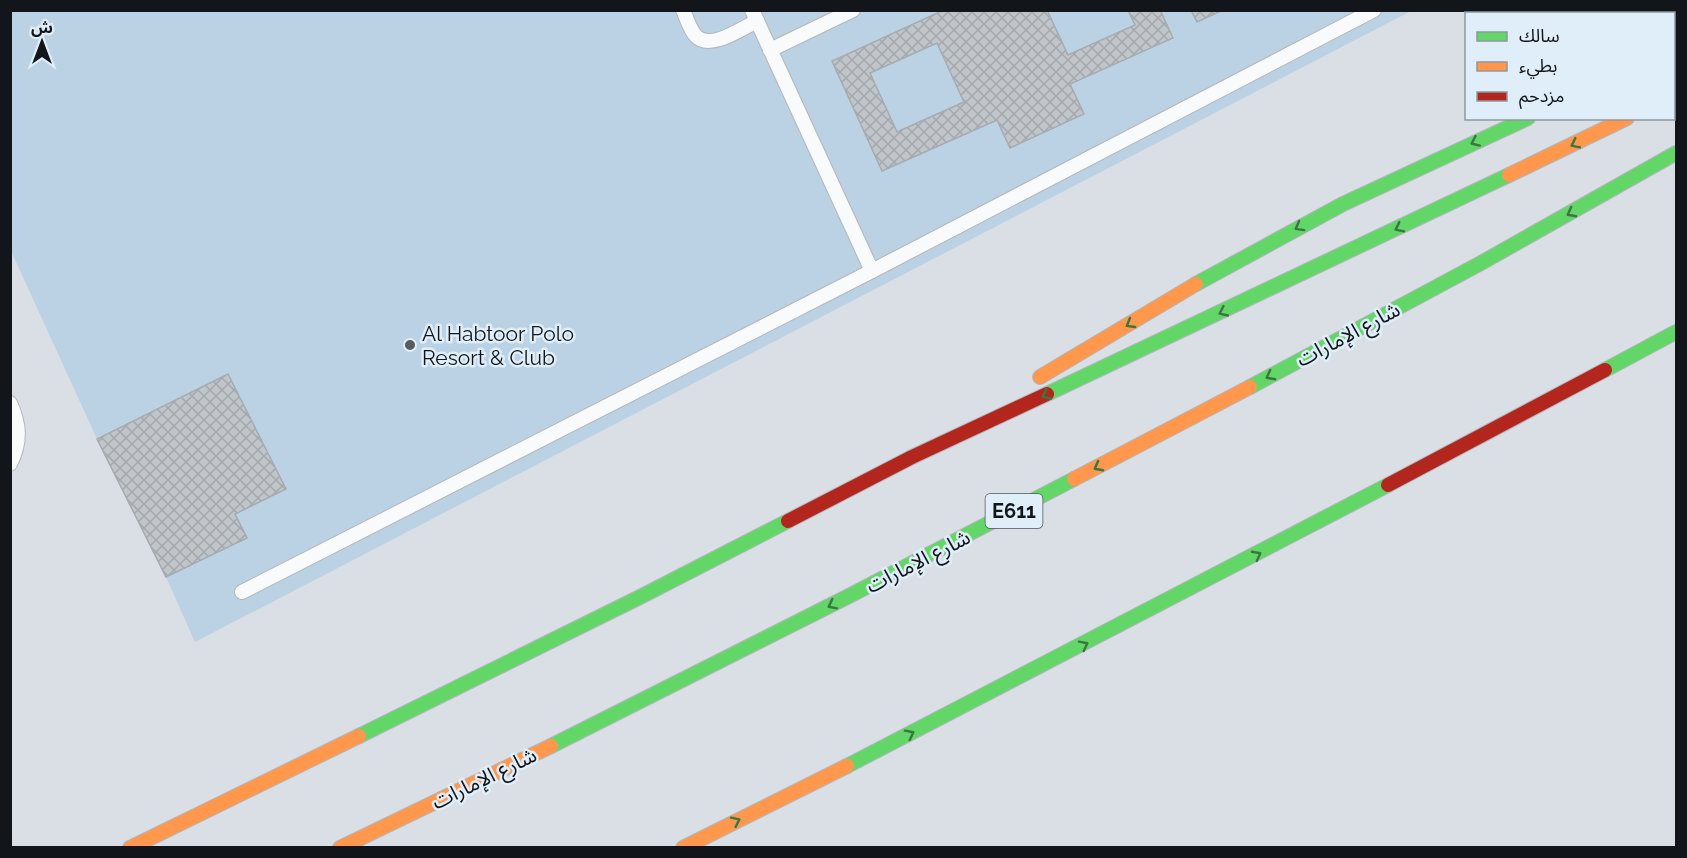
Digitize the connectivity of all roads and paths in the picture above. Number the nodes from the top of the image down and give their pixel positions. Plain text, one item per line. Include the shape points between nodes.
1 (684, 10) edge
2 (853, 10) edge
3 (1374, 10) edge
4 (754, 16) edge
5 (770, 50) junction
6 (1524, 120) edge
7 (1624, 120) edge
8 (1677, 153) edge
9 (872, 271) junction
10 (1677, 332) edge
11 (1025, 387) dead end
12 (1005, 399) dead end
13 (11, 405) edge
14 (912, 457) junction
15 (10, 464) edge
16 (242, 592) dead end
17 (130, 848) edge
18 (340, 848) edge
19 (684, 848) edge

1 - 4 lane via 694,33 707,42 717,40
2 - 5 lane
3 - 9 lane
4 - 5 lane
5 - 9 lane
6 -> 11 highway via 1317,217
7 -> 14 highway
8 -> 18 highway, شارع الإمارات / E611 via 1314,353 991,523 686,680
9 - 16 lane
19 -> 10 highway via 1136,618
12 - 14 highway
13 - 15 lane via 19,433
14 - 17 highway via 610,612

